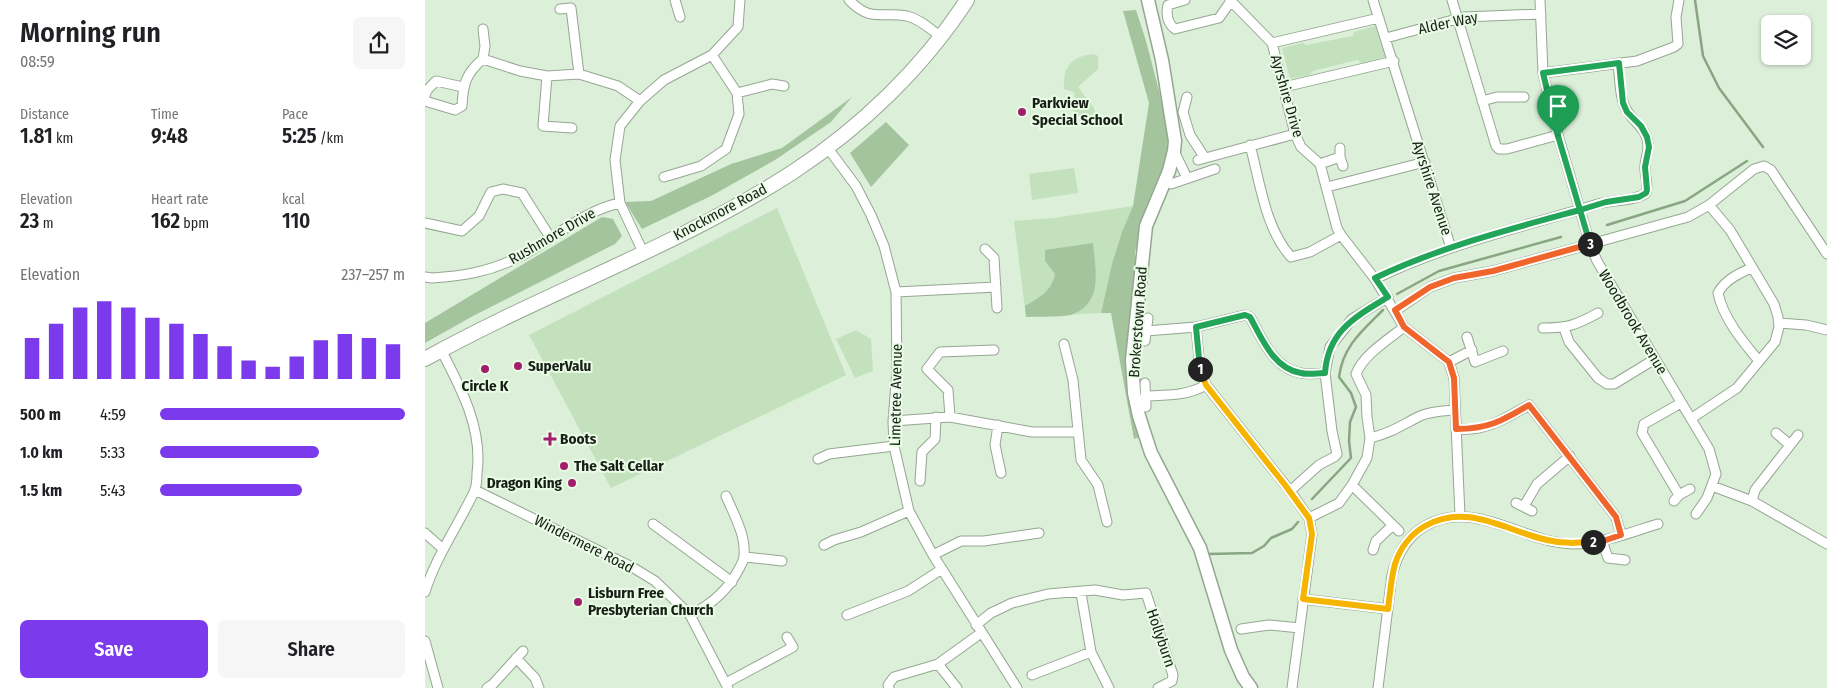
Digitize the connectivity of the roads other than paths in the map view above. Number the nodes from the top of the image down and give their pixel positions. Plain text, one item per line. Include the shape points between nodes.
1 (675, 0) edge
2 (740, 0) edge
3 (849, 0) edge
4 (967, 0) edge
5 (1148, 0) edge
6 (1185, 0) edge
7 (1373, 0) edge
8 (1452, 0) edge
9 (1540, 0) edge
10 (1679, 0) edge
11 (1230, 1) edge
12 (560, 9) dead end
13 (1541, 14) junction
14 (680, 16) dead end
15 (1379, 18) junction
16 (1457, 19) junction
17 (483, 29) dead end
18 (940, 36) junction
19 (1386, 38) junction
20 (1272, 43) junction
21 (712, 55) junction
22 (483, 60) junction
23 (1394, 61) junction
24 (1619, 63) junction
25 (1543, 73) junction
26 (579, 74) junction
27 (547, 76) junction
28 (784, 86) dead end
29 (1284, 87) junction
30 (463, 88) junction
31 (737, 93) junction
32 (425, 96) edge
33 (1187, 97) dead end
34 (1524, 97) dead end
35 (425, 100) edge
36 (640, 101) junction
37 (1482, 101) junction
38 (572, 128) dead end
39 (1295, 134) junction
40 (1558, 136) junction
41 (1250, 145) junction
42 (827, 147) junction
43 (1174, 151) junction
44 (1425, 162) junction
45 (1320, 164) junction
46 (1343, 166) dead end
47 (1215, 169) dead end
48 (664, 177) dead end
49 (1187, 178) junction
50 (1171, 184) dead end
51 (1327, 187) junction
52 (620, 202) junction
53 (1709, 205) junction
54 (1580, 210) junction
55 (425, 223) edge
56 (1341, 235) junction
57 (550, 237) junction
58 (1590, 244) junction
59 (1451, 248) junction
60 (985, 249) dead end
61 (643, 252) junction
62 (1827, 254) edge
63 (1751, 268) junction
64 (425, 277) edge
65 (1375, 278) junction
66 (996, 287) junction
67 (896, 292) junction
68 (1388, 297) junction
69 (997, 308) dead end
70 (1395, 310) junction
71 (1598, 312) dead end
72 (1148, 318) dead end
73 (1779, 322) junction
74 (1196, 327) junction
75 (1404, 327) junction
76 (1543, 328) dead end
77 (1564, 328) junction
78 (1827, 330) edge
79 (1147, 331) junction
80 (1467, 337) dead end
81 (1145, 340) dead end
82 (1064, 344) dead end
83 (441, 350) junction
84 (995, 350) dead end
85 (1472, 350) junction
86 (1503, 351) dead end
87 (425, 359) edge
88 (1655, 359) junction
89 (1759, 361) junction
90 (1449, 362) junction
91 (1325, 373) junction
92 (1145, 383) dead end
93 (1206, 385) junction
94 (1145, 396) junction
95 (1681, 402) junction
96 (1146, 407) dead end
97 (1455, 410) junction
98 (936, 417) junction
99 (949, 417) junction
100 (1692, 418) junction
101 (893, 421) junction
102 (998, 425) junction
103 (1456, 429) junction
104 (1077, 432) junction
105 (1776, 433) dead end
106 (1798, 435) dead end
107 (1370, 438) junction
108 (1790, 444) junction
109 (893, 446) junction
110 (1570, 456) junction
111 (818, 459) dead end
112 (1001, 473) dead end
113 (920, 481) dead end
114 (1352, 485) junction
115 (1712, 486) junction
116 (1690, 489) dead end
117 (475, 490) junction
118 (1290, 491) junction
119 (726, 496) dead end
120 (1752, 501) junction
121 (1532, 510) dead end
122 (909, 511) junction
123 (1695, 514) dead end
124 (1460, 516) junction
125 (1309, 518) junction
126 (1107, 522) dead end
127 (653, 524) dead end
128 (1659, 524) dead end
129 (425, 533) edge
130 (1039, 533) dead end
131 (1621, 535) junction
132 (1603, 541) junction
133 (1827, 544) edge
134 (824, 545) dead end
135 (443, 548) junction
136 (1373, 550) dead end
137 (933, 555) junction
138 (745, 558) junction
139 (1625, 560) dead end
140 (782, 561) dead end
141 (941, 569) junction
142 (733, 582) junction
143 (425, 592) edge
144 (1081, 593) junction
145 (1303, 599) junction
146 (1388, 609) junction
147 (691, 615) junction
148 (847, 615) dead end
149 (1300, 628) junction
150 (979, 629) junction
151 (1241, 630) dead end
152 (787, 638) dead end
153 (425, 641) edge
154 (1091, 652) junction
155 (938, 664) junction
156 (1033, 675) dead end
157 (727, 685) edge
158 (1165, 687) edge
159 (438, 688) edge
160 (487, 688) edge
161 (539, 688) edge
162 (889, 688) edge
163 (957, 688) edge
164 (1017, 688) edge
165 (1109, 688) edge
166 (1251, 688) edge
167 (1292, 688) edge
168 (1378, 688) edge

1 - 14 street
2 - 21 street via 738,27
3 - 18 street via 866,13 918,20
4 - 18 main road, Knockmore Road
5 - 43 street, Brokerstown Road via 1162,60
6 - 11 street via 1169,5 1166,11 1170,25 1175,29 1219,18
7 - 15 street, Ayrshire Avenue
8 - 16 street
9 - 13 street, Woodbrook Avenue
10 - 24 street via 1676,17 1678,44 1667,51
11 - 20 street, Ayrshire Drive
12 - 26 street via 571,8
13 - 16 street, Alder Way
13 - 25 street, Woodbrook Avenue
15 - 19 street, Ayrshire Avenue
15 - 20 street
16 - 19 street, Alder Way
16 - 37 street
17 - 22 street
18 - 42 main road, Knockmore Road via 890,92
19 - 23 street, Ayrshire Avenue
20 - 29 street, Ayrshire Drive
21 - 31 street
21 - 36 street via 664,80
22 - 27 street
22 - 30 street via 471,69
23 - 29 street
23 - 44 street, Ayrshire Avenue
24 - 25 street
24 - 54 street, Ayrshire Avenue via 1623,103 1647,137 1647,190 1639,197
25 - 40 street, Woodbrook Avenue
26 - 27 street
26 - 36 street via 618,86
27 - 38 street via 543,126
28 - 31 street via 772,84
29 - 39 street, Ayrshire Drive
30 - 32 street via 436,82
30 - 35 street via 462,106 455,110
31 - 48 street via 739,114 726,149 701,166
33 - 41 street via 1183,112 1190,136 1202,159
34 - 37 street via 1497,97
36 - 52 street via 620,126 615,160
37 - 40 street via 1499,148 1507,149
39 - 41 street
39 - 45 street, Ayrshire Drive via 1301,147
40 - 54 street, Woodbrook Avenue
41 - 56 street via 1273,229 1291,257 1310,252
42 - 61 main road, Knockmore Road via 731,209
42 - 67 street, Limetree Avenue via 856,186 871,215
43 - 49 street
43 - 166 street, Brokerstown Road via 1146,226 1132,360 1134,393 1151,453 1200,548 1231,650
44 - 51 street
44 - 59 street, Ayrshire Avenue
45 - 46 street via 1340,152
45 - 51 street
47 - 49 street
49 - 50 street
51 - 56 street
52 - 57 street, Rushmore Drive via 603,206
52 - 61 street
53 - 58 street via 1688,217
53 - 62 street via 1754,168 1764,166 1771,170
53 - 63 street via 1730,230
54 - 58 street, Woodbrook Avenue
54 - 59 street, Ayrshire Avenue
55 - 57 street via 462,231 479,216 491,192 503,189 521,193
56 - 65 street
57 - 64 street, Rushmore Drive via 515,259 479,273
58 - 70 street via 1493,271 1454,278 1430,287
58 - 88 street, Woodbrook Avenue
59 - 65 street
60 - 66 street via 994,258
61 - 83 main road, Knockmore Road
63 - 73 street via 1774,304
63 - 89 street via 1722,285 1717,293 1729,320
65 - 68 street
66 - 67 street
66 - 69 street
67 - 101 street, Limetree Avenue via 897,370
68 - 70 street
68 - 91 street via 1352,319 1339,334 1330,346
70 - 75 street
71 - 77 street
72 - 79 street
73 - 78 street
73 - 89 street via 1775,342
74 - 79 street
74 - 91 street via 1245,315 1250,317 1277,361 1301,374
74 - 93 street via 1200,369
75 - 90 street
75 - 107 street via 1358,367 1356,374 1366,395
76 - 77 street
77 - 88 street via 1569,342 1598,378 1607,384 1614,384
79 - 81 street
80 - 85 street
82 - 104 street via 1073,380
83 - 87 main road, Knockmore Road
83 - 117 street via 459,384 477,432 479,459
84 - 99 street via 940,352 927,369 948,390
85 - 86 street via 1475,362
85 - 90 street
88 - 95 street, Woodbrook Avenue
89 - 100 street via 1737,388
90 - 97 street via 1454,378
91 - 118 street via 1337,454
92 - 94 street
93 - 94 street via 1179,394
93 - 118 street
94 - 96 street
95 - 100 street, Woodbrook Avenue
95 - 116 street via 1644,424 1642,433 1677,498
97 - 103 street
97 - 107 street via 1421,415 1385,435
98 - 99 street
98 - 101 street
98 - 113 street via 935,439 922,452
99 - 102 street
100 - 115 street, Woodbrook Avenue via 1709,449 1716,474
101 - 109 street, Limetree Avenue
102 - 104 street via 1032,432
102 - 112 street via 995,445
103 - 110 street via 1488,426 1529,405
103 - 124 street
104 - 126 street via 1081,460 1098,485
105 - 108 street
106 - 108 street
107 - 114 street via 1367,458
108 - 120 street via 1755,490
109 - 111 street via 829,454
109 - 122 street, Limetree Avenue
110 - 121 street via 1537,484 1520,504
110 - 131 street via 1616,517
114 - 125 street via 1339,503
114 - 136 street via 1396,528 1376,541
115 - 120 street
115 - 123 street, Woodbrook Avenue
117 - 135 street
117 - 147 street, Windermere Road via 632,567 655,581
118 - 125 street
119 - 138 street via 742,534
120 - 133 street
122 - 134 street
122 - 137 street, Limetree Avenue
124 - 132 street via 1492,522 1546,540 1573,544
124 - 146 street via 1429,524 1407,540 1396,562
125 - 145 street via 1312,534
127 - 142 street
128 - 131 street
129 - 135 street
130 - 137 street via 961,541
131 - 132 street
132 - 139 street via 1608,558
135 - 143 street
137 - 141 street, Limetree Avenue
138 - 140 street
138 - 142 street
141 - 148 street via 908,591
141 - 150 street, Limetree Avenue
142 - 147 street via 717,598
144 - 150 street, Hollyburn via 1047,594 1012,603 991,613
144 - 154 street
144 - 158 street, Hollyburn via 1095,590 1123,595 1146,593 1173,675
145 - 146 street
145 - 149 street
146 - 168 street
147 - 157 street, Windermere Road
149 - 151 street via 1269,624
149 - 167 street
150 - 155 street, Hollyburn
150 - 164 street, Limetree Avenue
152 - 157 street via 793,647
153 - 159 street
154 - 156 street
154 - 165 street
155 - 162 street, Hollyburn via 894,678
155 - 163 street
160 - 161 street via 519,655

